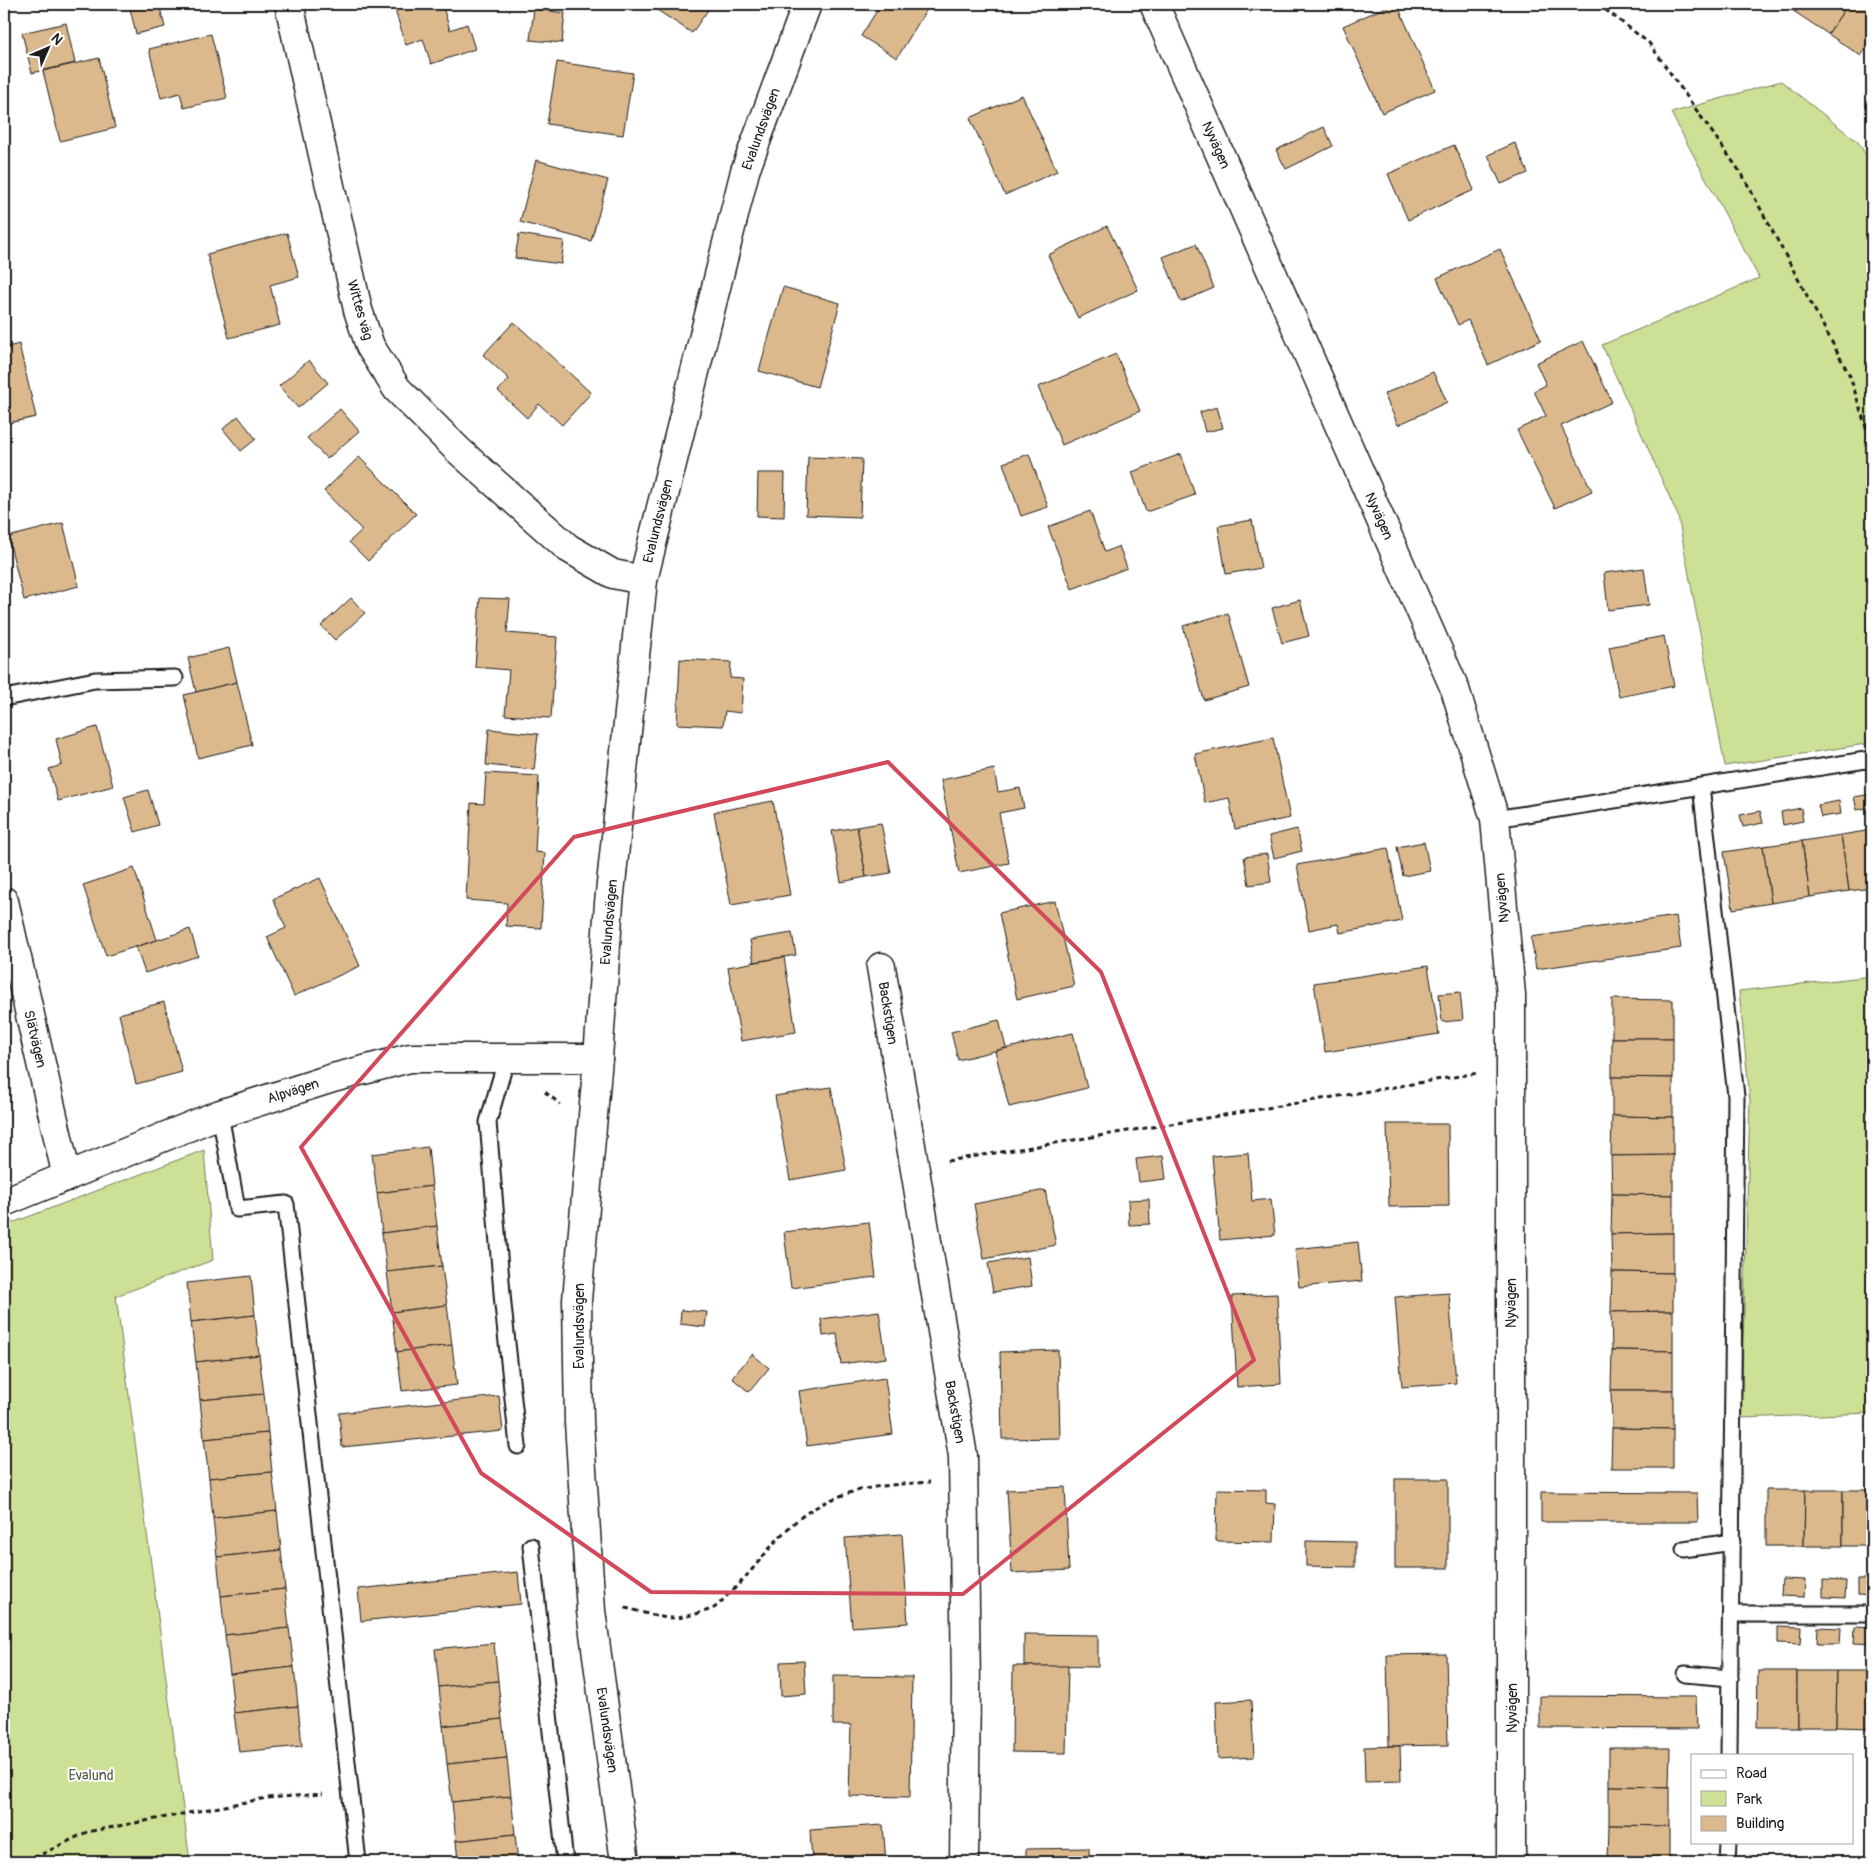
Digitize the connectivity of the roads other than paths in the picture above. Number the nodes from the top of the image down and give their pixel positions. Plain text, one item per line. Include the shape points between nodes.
1 (289, 4) edge
2 (807, 4) edge
3 (1154, 4) edge
4 (644, 580) junction
5 (174, 678) dead end
6 (4, 698) edge
7 (1872, 759) edge
8 (1701, 786) junction
9 (1495, 819) junction
10 (4, 902) edge
11 (881, 967) dead end
12 (598, 1058) junction
13 (504, 1068) junction
14 (220, 1114) junction
15 (67, 1177) junction
16 (4, 1202) edge
17 (518, 1446) dead end
18 (1732, 1542) junction
19 (531, 1546) dead end
20 (1684, 1549) dead end
21 (1731, 1614) junction
22 (1872, 1614) edge
23 (1685, 1674) dead end
24 (1730, 1678) junction
25 (1730, 1754) edge
26 (1729, 1844) edge
27 (358, 1862) edge
28 (565, 1862) edge
29 (625, 1862) edge
30 (964, 1862) edge
31 (1512, 1862) edge
32 (1728, 1862) edge

1 - 4 street, Wittes väg via 358,310 370,346 397,389 458,450 568,548 613,574
2 - 4 street, Evalundsvägen via 745,171
3 - 9 street, Nyvägen via 1455,689
4 - 12 street, Evalundsvägen via 610,903
5 - 6 lane via 95,680
7 - 8 lane
8 - 9 lane
8 - 18 lane via 1736,1096
9 - 31 street, Nyvägen via 1511,995
10 - 15 street, Slätvägen
11 - 30 street, Backstigen via 963,1456
12 - 13 street, Alpvägen
12 - 29 street, Evalundsvägen via 577,1300 579,1422 591,1611
13 - 14 street, Alpvägen via 410,1058 332,1078
13 - 17 lane via 488,1122
14 - 15 street, Alpvägen
14 - 27 lane via 237,1209 286,1204
15 - 16 street, Alpvägen
18 - 20 lane
18 - 21 lane
19 - 28 lane
21 - 22 lane
21 - 24 lane
23 - 24 lane
24 - 25 lane
26 - 32 lane

